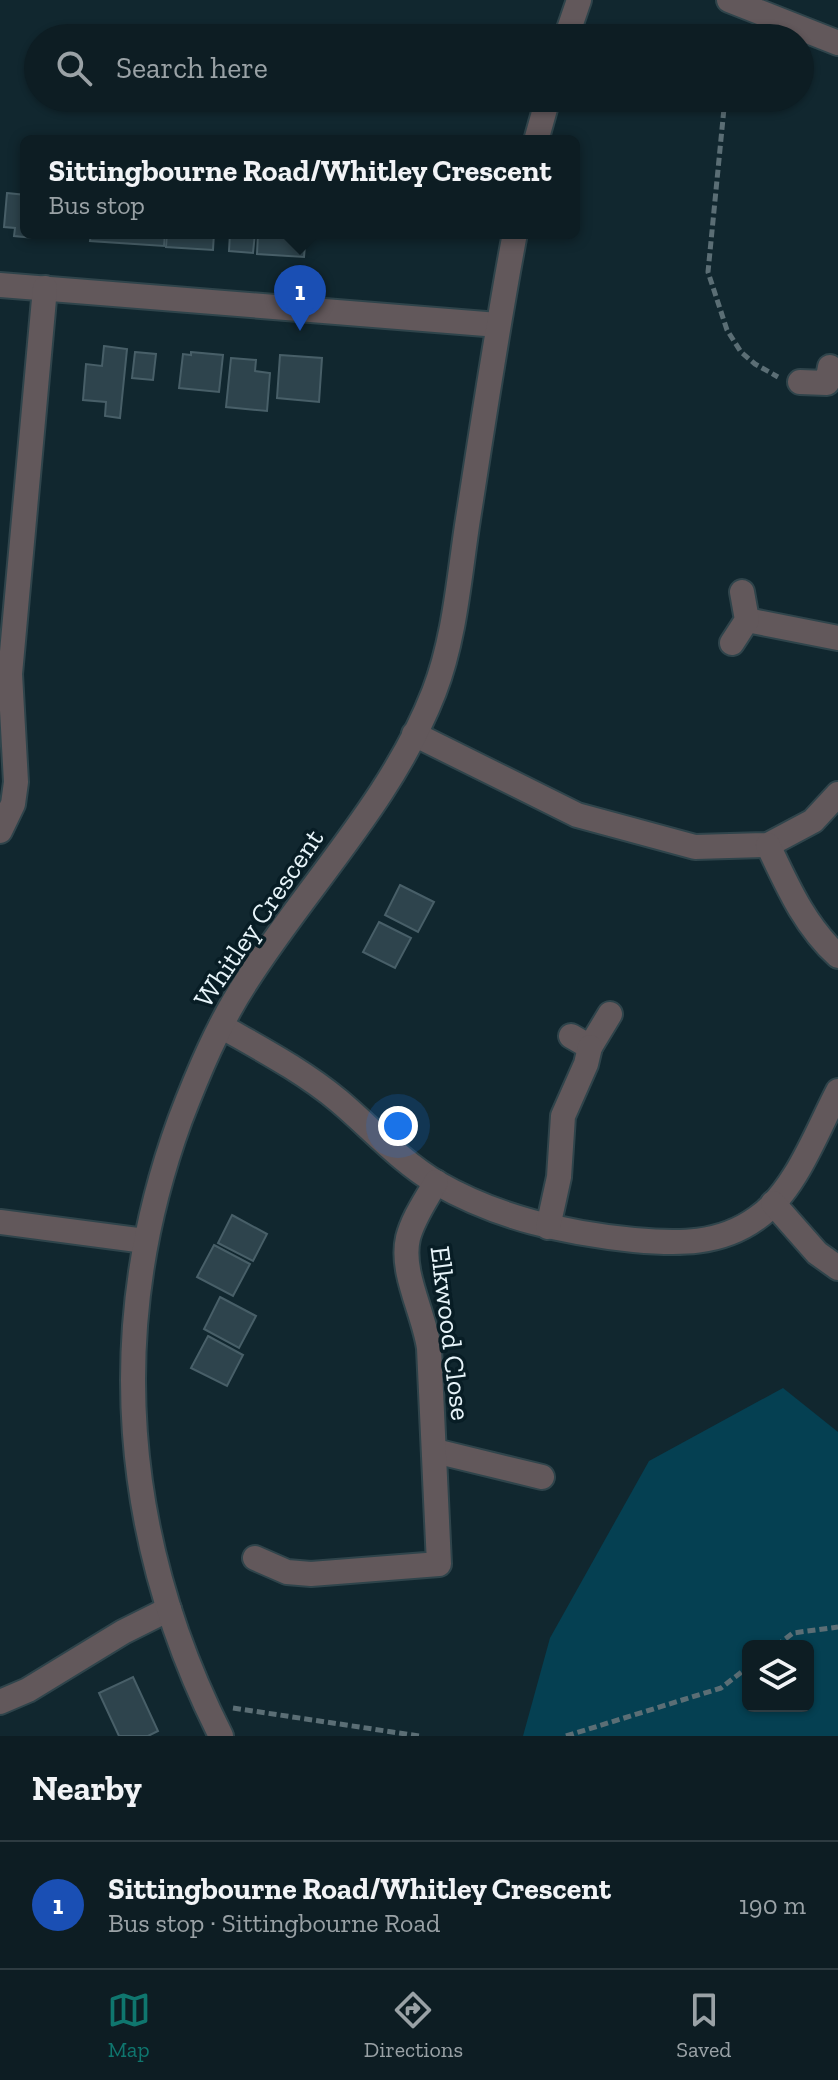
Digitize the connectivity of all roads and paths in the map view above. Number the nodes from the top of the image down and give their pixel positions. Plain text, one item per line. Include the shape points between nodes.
1 (579, 0) edge
2 (729, 0) edge
3 (571, 24) edge
4 (790, 24) edge
5 (814, 34) edge
6 (838, 43) edge
7 (544, 112) edge
8 (724, 112) edge
9 (538, 135) edge
10 (514, 239) edge
11 (0, 285) edge
12 (45, 288) junction
13 (498, 325) junction
14 (832, 379) edge
15 (800, 382) joint
16 (742, 592) dead end
17 (747, 620) junction
18 (838, 638) edge
19 (732, 643) dead end
20 (5, 674) edge
21 (414, 734) junction
22 (838, 794) edge
23 (0, 831) edge
24 (768, 845) junction
25 (838, 956) edge
26 (610, 1014) dead end
27 (221, 1026) junction
28 (838, 1091) edge
29 (436, 1182) junction
30 (773, 1203) junction
31 (0, 1222) edge
32 (548, 1227) junction
33 (145, 1241) junction
34 (838, 1268) edge
35 (435, 1451) junction
36 (542, 1477) dead end
37 (255, 1558) dead end
38 (169, 1609) junction
39 (838, 1627) edge
40 (784, 1640) edge
41 (742, 1672) edge
42 (0, 1702) edge
43 (205, 1704) junction
44 (221, 1736) edge
45 (419, 1736) edge
46 (566, 1736) edge

1 - 3 street
2 - 4 street
5 - 6 street
7 - 9 street
8 - 15 path via 708,272 727,330 741,352 782,379
10 - 13 street, Whitley Crescent
11 - 12 street
12 - 13 street
12 - 20 street
13 - 21 street, Whitley Crescent via 452,625 434,693
14 - 15 street
16 - 17 street
17 - 18 street
17 - 19 street
20 - 23 street via 16,782
21 - 24 street via 577,815 695,847
21 - 27 street, Whitley Crescent
22 - 24 street via 813,821
24 - 25 street via 798,906
26 - 32 street via 581,1042 563,1116 559,1177
27 - 29 street via 306,1076
27 - 33 street, Whitley Crescent via 171,1145
28 - 30 street via 793,1177
29 - 32 street
29 - 35 street, Elkwood Close via 414,1222 406,1259 426,1324
30 - 32 street via 758,1218 716,1239 660,1242
30 - 34 street via 817,1253
31 - 33 street
33 - 38 street, Whitley Crescent via 133,1371 136,1448 146,1524
35 - 36 street, Elkwood Close
35 - 37 street, Elkwood Close via 439,1564 311,1574 287,1572
38 - 42 street
38 - 43 street, Whitley Crescent
39 - 40 path via 793,1633
41 - 46 path via 721,1688
43 - 44 street, Whitley Crescent
43 - 45 path

